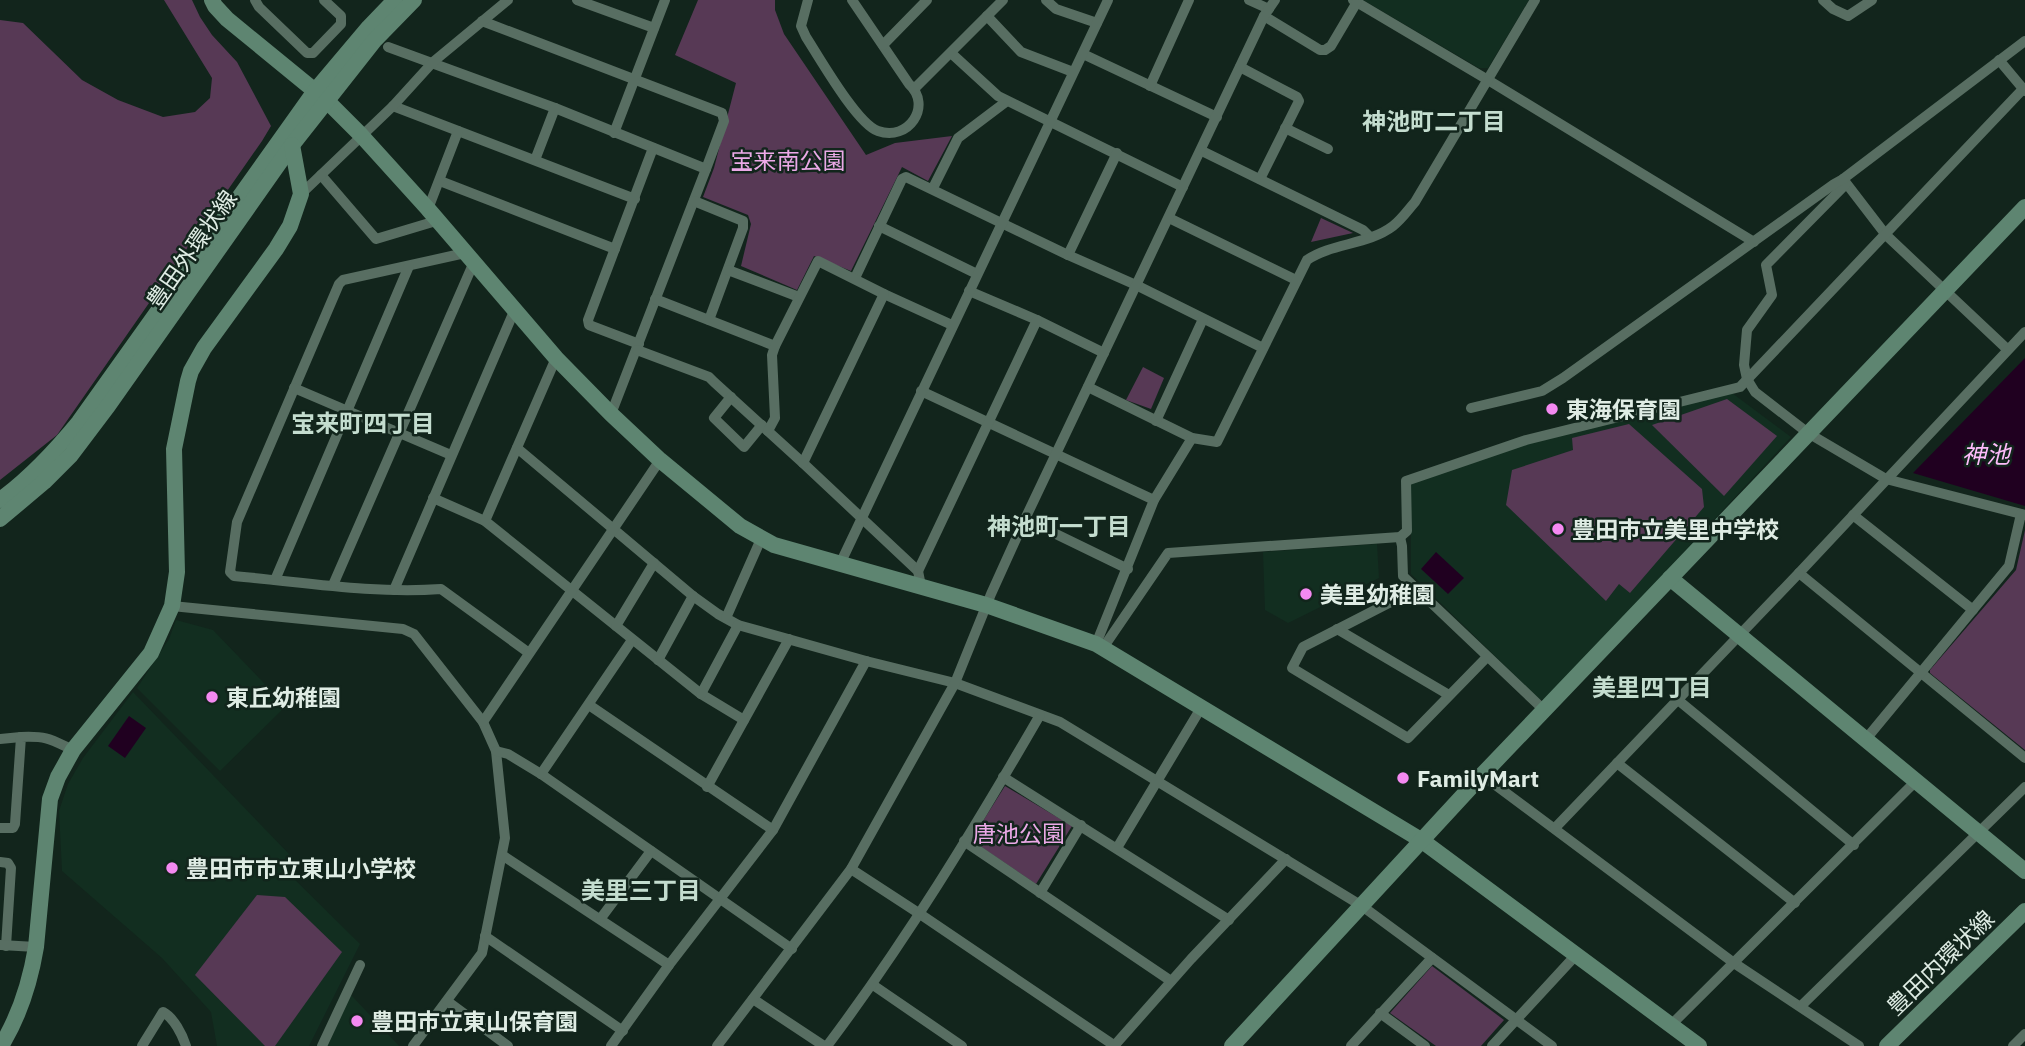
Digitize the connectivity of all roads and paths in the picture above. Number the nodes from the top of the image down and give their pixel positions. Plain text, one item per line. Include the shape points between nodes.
1 (212, 0) edge
2 (255, 0) edge
3 (324, 0) edge
4 (395, 0) edge
5 (414, 0) edge
6 (508, 0) edge
7 (577, 0) edge
8 (665, 0) edge
9 (808, 0) edge
10 (852, 0) edge
11 (927, 0) edge
12 (1003, 0) edge
13 (1046, 0) edge
14 (1108, 0) edge
15 (1189, 0) edge
16 (1249, 0) edge
17 (1535, 0) edge
18 (1823, 0) edge
19 (1872, 0) edge
20 (1355, 1) edge
21 (1269, 9) edge
22 (987, 16) junction
23 (482, 21) junction
24 (1097, 23) junction
25 (654, 28) junction
26 (2025, 41) edge
27 (883, 45) junction
28 (388, 47) dead end
29 (951, 53) junction
30 (1083, 54) junction
31 (1999, 60) junction
32 (433, 62) junction
33 (1240, 67) junction
34 (1073, 72) junction
35 (635, 79) junction
36 (1488, 80) junction
37 (1150, 86) junction
38 (915, 89) junction
39 (2024, 90) edge
40 (321, 95) junction
41 (1007, 101) junction
42 (393, 106) junction
43 (555, 108) junction
44 (1217, 117) junction
45 (1050, 121) junction
46 (1285, 128) junction
47 (458, 131) junction
48 (614, 133) junction
49 (361, 135) junction
50 (292, 145) junction
51 (653, 148) junction
52 (1328, 149) dead end
53 (1202, 151) junction
54 (1117, 153) junction
55 (535, 160) junction
56 (706, 169) junction
57 (321, 175) junction
58 (1260, 179) junction
59 (440, 181) junction
60 (1844, 181) junction
61 (1183, 187) junction
62 (933, 188) junction
63 (301, 194) junction
64 (635, 199) junction
65 (694, 201) junction
66 (2025, 207) edge
67 (432, 215) junction
68 (1169, 218) junction
69 (1002, 223) junction
70 (879, 226) junction
71 (1886, 235) junction
72 (1370, 237) junction
73 (1754, 242) junction
74 (615, 249) junction
75 (1068, 255) junction
76 (470, 258) junction
77 (409, 266) junction
78 (728, 270) junction
79 (977, 274) junction
80 (855, 278) junction
81 (1296, 281) junction
82 (1136, 285) junction
83 (969, 291) junction
84 (1945, 291) junction
85 (884, 294) junction
86 (799, 297) junction
87 (655, 299) junction
88 (515, 309) junction
89 (1203, 319) junction
90 (709, 320) junction
91 (1037, 320) junction
92 (952, 325) junction
93 (2025, 332) edge
94 (775, 346) junction
95 (638, 347) junction
96 (1263, 348) junction
97 (2007, 349) junction
98 (1104, 353) junction
99 (556, 358) junction
100 (1747, 379) junction
101 (1088, 387) junction
102 (294, 388) junction
103 (921, 391) junction
104 (731, 397) junction
105 (1471, 408) dead end
106 (346, 411) junction
107 (611, 414) junction
108 (989, 421) junction
109 (1156, 421) junction
110 (765, 428) junction
111 (399, 432) junction
112 (1808, 433) junction
113 (1192, 438) junction
114 (517, 448) junction
115 (1055, 453) junction
116 (450, 455) junction
117 (660, 460) junction
118 (803, 463) junction
119 (1886, 479) junction
120 (433, 498) junction
121 (0, 500) edge
122 (1154, 500) junction
123 (1853, 515) junction
124 (2023, 515) edge
125 (0, 519) edge
126 (861, 519) junction
127 (1025, 519) junction
128 (485, 521) junction
129 (613, 528) junction
130 (1400, 537) junction
131 (761, 539) junction
132 (654, 563) junction
133 (840, 564) junction
134 (1128, 569) junction
135 (1799, 573) junction
136 (1670, 578) junction
137 (920, 579) junction
138 (275, 580) junction
139 (333, 585) junction
140 (1416, 589) junction
141 (394, 590) junction
142 (571, 590) junction
143 (693, 596) junction
144 (986, 605) junction
145 (172, 606) junction
146 (1973, 610) junction
147 (726, 618) junction
148 (738, 625) junction
149 (616, 626) junction
150 (1337, 629) junction
151 (1738, 635) junction
152 (789, 639) junction
153 (632, 640) junction
154 (1100, 646) junction
155 (528, 653) junction
156 (1487, 657) junction
157 (659, 660) junction
158 (866, 661) junction
159 (1922, 672) junction
160 (955, 683) junction
161 (701, 694) junction
162 (1449, 695) junction
163 (1678, 699) junction
164 (589, 705) junction
165 (1201, 708) junction
166 (1544, 710) junction
167 (1040, 715) junction
168 (744, 720) junction
169 (483, 722) junction
170 (21, 737) junction
171 (0, 739) edge
172 (1866, 739) junction
173 (73, 750) junction
174 (496, 751) junction
175 (2025, 758) edge
176 (1617, 763) junction
177 (541, 774) junction
178 (1482, 775) junction
179 (1003, 777) junction
180 (1158, 780) junction
181 (1916, 781) junction
182 (707, 787) junction
183 (2025, 787) edge
184 (1081, 825) junction
185 (0, 828) edge
186 (1555, 828) junction
187 (773, 830) junction
188 (1978, 833) junction
189 (1421, 840) junction
190 (964, 841) junction
191 (1854, 845) junction
192 (1117, 848) junction
193 (651, 850) junction
194 (502, 855) junction
195 (1286, 859) junction
196 (0, 862) edge
197 (851, 869) junction
198 (2025, 871) edge
199 (1040, 893) junction
200 (721, 898) junction
201 (1795, 903) junction
202 (1362, 905) junction
203 (2025, 911) edge
204 (920, 914) junction
205 (601, 918) junction
206 (1229, 920) junction
207 (485, 936) junction
208 (3, 945) edge
209 (36, 947) junction
210 (792, 949) junction
211 (1576, 955) junction
212 (1432, 958) junction
213 (1734, 963) junction
214 (360, 965) dead end
215 (669, 965) junction
216 (1171, 981) junction
217 (873, 985) junction
218 (753, 999) junction
219 (447, 1002) junction
220 (1801, 1006) junction
221 (1380, 1013) junction
222 (1517, 1020) junction
223 (1671, 1025) junction
224 (623, 1031) junction
225 (2025, 1034) edge
226 (1, 1046) edge
227 (142, 1046) edge
228 (186, 1046) edge
229 (322, 1046) edge
230 (412, 1046) edge
231 (508, 1046) edge
232 (611, 1046) edge
233 (718, 1046) edge
234 (825, 1046) edge
235 (962, 1046) edge
236 (1114, 1046) edge
237 (1232, 1046) edge
238 (1351, 1046) edge
239 (1425, 1046) edge
240 (1492, 1046) edge
241 (1552, 1046) edge
242 (1699, 1046) edge
243 (1859, 1046) edge
244 (1887, 1046) edge
245 (2013, 1046) edge

1 - 40 street via 227,19
2 - 3 street via 307,53 313,53 341,24 341,16
4 - 40 street, 豊田外環状線 via 369,27
5 - 40 street, 豊田外環状線
6 - 23 street
7 - 25 street
8 - 25 street
9 - 38 street via 801,26 862,121 877,131 895,134 904,130 915,121 919,107
10 - 27 street
11 - 27 street
12 - 22 street
13 - 24 street via 1056,9
14 - 24 street
15 - 37 street
16 - 21 street
17 - 36 street
18 - 19 street via 1849,16
20 - 21 street via 1325,50
20 - 36 street
21 - 33 street
22 - 29 street
22 - 34 street via 1021,52
23 - 32 street
23 - 35 street
24 - 30 street
25 - 35 street
26 - 31 street
27 - 38 street
28 - 32 street
29 - 38 street
29 - 41 street
30 - 34 street
30 - 37 street
31 - 39 street
31 - 60 street
32 - 42 street
32 - 43 street
33 - 44 street
33 - 46 street via 1297,97
34 - 45 street
35 - 48 street
35 - 56 street via 722,113 724,121
36 - 72 street via 1415,202 1391,228
36 - 73 street
37 - 44 street
39 - 71 street
40 - 49 street
40 - 50 street, 豊田外環状線
40 - 121 street, 豊田外環状線 via 79,422
41 - 45 street
41 - 62 street via 958,138
42 - 47 street
42 - 49 street
43 - 48 street
43 - 55 street
44 - 53 street
45 - 54 street
45 - 69 street
46 - 52 street
46 - 58 street
47 - 55 street
47 - 59 street
48 - 51 street
49 - 57 street
49 - 67 street
50 - 63 street
50 - 125 street, 豊田外環状線 via 71,455
51 - 56 street
51 - 64 street
53 - 58 street
53 - 61 street
54 - 61 street
54 - 75 street
55 - 64 street
56 - 65 street
57 - 63 street
57 - 67 street via 376,239
58 - 72 street
59 - 67 street
59 - 74 street
60 - 71 street
60 - 73 street
60 - 100 street via 1766,265 1772,295 1747,330
61 - 68 street
62 - 69 street
62 - 70 street via 902,178
63 - 145 street via 286,234 191,371 174,449 177,572
64 - 74 street
65 - 78 street via 743,221
65 - 87 street
66 - 84 street
67 - 76 street
68 - 81 street
68 - 82 street
69 - 75 street
69 - 79 street
70 - 79 street
70 - 80 street
71 - 84 street
71 - 100 street
72 - 81 street via 1315,255 1307,260
73 - 105 street via 1542,391
74 - 95 street via 589,325
75 - 82 street
76 - 77 street
76 - 88 street
76 - 111 street
77 - 102 street via 343,279
77 - 106 street
78 - 86 street
78 - 90 street
79 - 83 street
80 - 85 street
80 - 86 street via 818,261
81 - 96 street
82 - 89 street
82 - 98 street
83 - 91 street
83 - 92 street
84 - 97 street
84 - 112 street
85 - 92 street
85 - 118 street
86 - 94 street
87 - 90 street
87 - 95 street
88 - 99 street
88 - 116 street
89 - 96 street
89 - 109 street
90 - 94 street
91 - 98 street
91 - 108 street
92 - 103 street
93 - 97 street
94 - 110 street via 775,418
95 - 104 street via 709,377
95 - 107 street
96 - 113 street via 1217,442
97 - 119 street
98 - 101 street
99 - 107 street
99 - 114 street
100 - 112 street via 1755,392
100 - 130 street via 1740,387 1526,440 1406,481 1407,531
101 - 109 street
101 - 115 street
102 - 106 street
102 - 138 street via 237,522 230,572
103 - 108 street
103 - 126 street
104 - 110 street
104 - 110 street via 714,418 744,447
106 - 111 street
106 - 138 street
107 - 117 street
108 - 115 street
108 - 137 street
109 - 113 street
110 - 118 street
111 - 116 street
111 - 139 street
112 - 119 street
112 - 136 street
113 - 122 street
114 - 128 street
114 - 129 street
115 - 122 street
115 - 127 street
116 - 120 street
117 - 129 street
117 - 131 street
118 - 126 street
119 - 123 street
119 - 124 street
120 - 128 street
120 - 141 street
122 - 134 street
123 - 135 street
123 - 146 street
124 - 146 street via 2009,566
126 - 133 street
126 - 137 street
127 - 134 street
127 - 144 street
128 - 142 street
129 - 132 street
129 - 142 street
130 - 140 street via 1403,576
130 - 154 street via 1168,554
131 - 133 street
131 - 147 street
132 - 143 street
132 - 149 street
133 - 137 street
134 - 154 street
135 - 151 street
135 - 159 street
136 - 151 street
136 - 166 street
137 - 144 street
138 - 139 street
139 - 141 street
140 - 150 street
140 - 156 street
141 - 155 street via 441,589
142 - 149 street
142 - 155 street
143 - 147 street
143 - 157 street
144 - 154 street
144 - 160 street
145 - 169 street via 403,629 414,635
145 - 173 street via 150,653
146 - 159 street
147 - 148 street
148 - 152 street
148 - 161 street
149 - 153 street
150 - 162 street
150 - 162 street via 1303,647 1292,668 1408,738
151 - 163 street
151 - 172 street
152 - 158 street
152 - 168 street
153 - 157 street
153 - 164 street
154 - 165 street
155 - 169 street
156 - 162 street
156 - 166 street
157 - 161 street
158 - 160 street
158 - 187 street
159 - 172 street
159 - 175 street
160 - 167 street
160 - 197 street
161 - 168 street
163 - 176 street
163 - 191 street
164 - 177 street
164 - 182 street
165 - 180 street
165 - 189 street
166 - 178 street
167 - 179 street
167 - 180 street via 1060,722
168 - 182 street
169 - 174 street
170 - 171 street
170 - 173 street via 50,738
170 - 185 street via 15,824
172 - 181 street
173 - 209 street via 50,799
174 - 177 street
174 - 194 street via 505,838
176 - 186 street
176 - 201 street
177 - 193 street
178 - 186 street
178 - 189 street
179 - 184 street
179 - 190 street
180 - 192 street
180 - 195 street
181 - 188 street
181 - 191 street
182 - 187 street
183 - 188 street
184 - 192 street
184 - 199 street
186 - 213 street
187 - 200 street
188 - 198 street
188 - 220 street
189 - 202 street
189 - 211 street
190 - 199 street
190 - 204 street
191 - 201 street
192 - 206 street
193 - 200 street
193 - 205 street
194 - 205 street
194 - 207 street
195 - 202 street
195 - 206 street
196 - 208 street via 11,868
197 - 204 street
197 - 210 street
199 - 216 street
200 - 210 street
200 - 215 street
201 - 213 street
202 - 212 street
202 - 237 street
203 - 244 street, 豊田内環状線
204 - 217 street
204 - 236 street
205 - 215 street
206 - 216 street
207 - 219 street via 479,958
207 - 224 street
208 - 209 street
209 - 226 street via 21,1008
210 - 218 street
211 - 222 street
211 - 223 street
212 - 221 street
212 - 222 street
213 - 220 street
213 - 223 street
214 - 229 street
215 - 224 street
216 - 236 street
217 - 234 street
217 - 235 street
218 - 233 street
218 - 234 street
219 - 230 street
219 - 231 street
220 - 243 street
221 - 238 street
221 - 239 street
222 - 240 street
222 - 241 street
223 - 242 street
224 - 232 street
225 - 245 street
227 - 228 street via 163,1012

